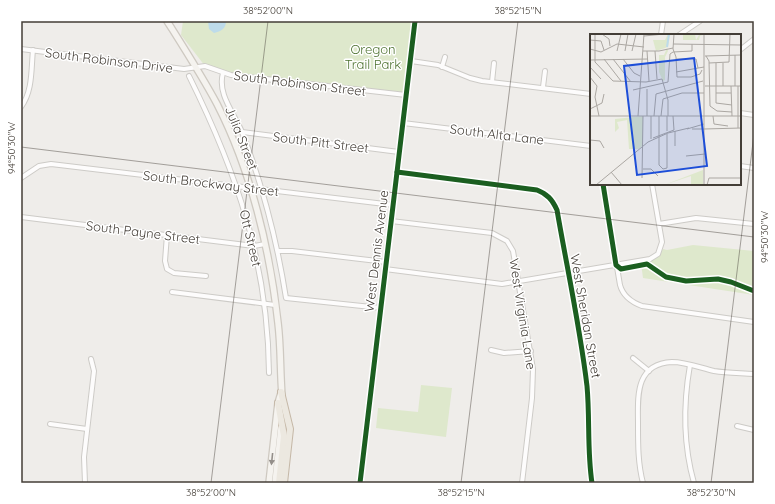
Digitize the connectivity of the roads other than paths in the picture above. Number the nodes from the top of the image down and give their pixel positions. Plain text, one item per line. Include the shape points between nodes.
1 (167, 21) edge
2 (416, 21) edge
3 (663, 21) edge
4 (700, 21) edge
5 (661, 34) edge
6 (680, 34) edge
7 (754, 40) edge
8 (21, 49) edge
9 (741, 49) edge
10 (33, 50) junction
11 (445, 58) dead end
12 (411, 61) junction
13 (494, 63) dead end
14 (196, 67) junction
15 (442, 67) junction
16 (545, 71) dead end
17 (224, 73) junction
18 (189, 76) dead end
19 (492, 82) junction
20 (543, 88) junction
21 (590, 94) edge
22 (406, 95) junction
23 (21, 107) edge
24 (741, 113) edge
25 (754, 115) edge
26 (403, 123) junction
27 (242, 132) junction
28 (590, 146) edge
29 (399, 152) junction
30 (741, 166) edge
31 (754, 168) edge
32 (397, 172) junction
33 (21, 178) edge
34 (603, 185) edge
35 (652, 185) edge
36 (238, 187) junction
37 (250, 189) junction
38 (262, 189) junction
39 (393, 205) junction
40 (21, 217) edge
41 (391, 221) junction
42 (659, 224) junction
43 (754, 224) edge
44 (167, 235) junction
45 (265, 244) junction
46 (254, 246) junction
47 (278, 251) junction
48 (386, 262) junction
49 (616, 265) junction
50 (385, 269) junction
51 (567, 273) junction
52 (206, 276) dead end
53 (519, 282) junction
54 (172, 292) dead end
55 (264, 304) junction
56 (276, 304) junction
57 (381, 308) junction
58 (754, 322) edge
59 (491, 350) dead end
60 (531, 351) junction
61 (633, 358) dead end
62 (91, 359) dead end
63 (690, 365) junction
64 (649, 371) junction
65 (269, 373) dead end
66 (754, 374) edge
67 (281, 392) junction
68 (278, 403) junction
69 (282, 416) junction
70 (50, 424) dead end
71 (737, 426) dead end
72 (87, 429) junction
73 (754, 430) edge
74 (85, 483) edge
75 (270, 483) edge
76 (275, 483) edge
77 (280, 483) edge
78 (284, 483) edge
79 (360, 483) edge
80 (522, 483) edge
81 (592, 483) edge
82 (643, 483) edge
83 (694, 483) edge

1 - 14 main road
2 - 12 street, West Dennis Avenue
3 - 5 street
4 - 6 street
7 - 9 street
8 - 10 street, South Robinson Drive
10 - 14 street, South Robinson Drive via 184,69
10 - 23 street via 30,90
11 - 15 street
12 - 15 street
12 - 22 street, West Dennis Avenue
13 - 19 street
14 - 17 street, South Robinson Street via 208,67
14 - 37 main road via 220,112
15 - 19 street via 470,78
16 - 20 street
17 - 22 street, South Robinson Street
17 - 27 street, Julia Street via 221,88
18 - 36 street, Ott Street via 214,127
19 - 20 street
20 - 21 street
22 - 26 street, West Dennis Avenue
24 - 25 street
26 - 28 street, South Alta Lane
26 - 29 street, West Dennis Avenue
27 - 29 street, South Pitt Street
27 - 38 street, Julia Street
29 - 32 street, West Dennis Avenue
30 - 31 street
32 - 39 street, West Dennis Avenue
32 - 51 street, West Sheridan Street via 537,190 547,195 557,210
33 - 36 street, South Brockway Street via 31,171 51,164
34 - 49 street
35 - 42 street
36 - 37 street, South Brockway Street
36 - 46 street, Ott Street
37 - 38 street, South Brockway Street
37 - 45 main road
38 - 39 street, South Brockway Street
38 - 47 street, Julia Street
39 - 41 street, West Dennis Avenue
40 - 44 street, South Payne Street
41 - 48 street, West Dennis Avenue
41 - 53 street, West Virginia Lane via 497,235 507,241 514,251
42 - 43 street via 696,218
42 - 49 street via 662,242 654,257
44 - 46 street, South Payne Street
44 - 52 street via 165,257 170,271
45 - 46 street, South Payne Street
45 - 56 main road
46 - 55 street, Ott Street
47 - 48 street via 292,250
47 - 57 street, Julia Street via 286,298
48 - 50 street, West Dennis Avenue
49 - 51 street
49 - 58 street via 621,289 629,300 642,306
50 - 53 street via 502,284
50 - 57 street, West Dennis Avenue
51 - 53 street
51 - 81 street, West Sheridan Street via 587,386
53 - 60 street, West Virginia Lane
54 - 55 street
55 - 56 street
55 - 65 street, Ott Street
56 - 67 main road
57 - 79 street, West Dennis Avenue
59 - 60 street via 504,353
60 - 80 street, West Virginia Lane via 532,398
61 - 64 street
62 - 72 street via 94,371
63 - 64 street via 670,362
63 - 66 street via 716,371
63 - 83 street via 684,424
64 - 82 street via 641,382 637,394 638,458
67 - 68 main road
67 - 69 main road
67 - 78 highway via 290,429
68 - 69 highway
68 -> 75 main road
69 - 76 main road
69 - 77 highway via 284,444
70 - 72 street
71 - 73 street
72 - 74 street

